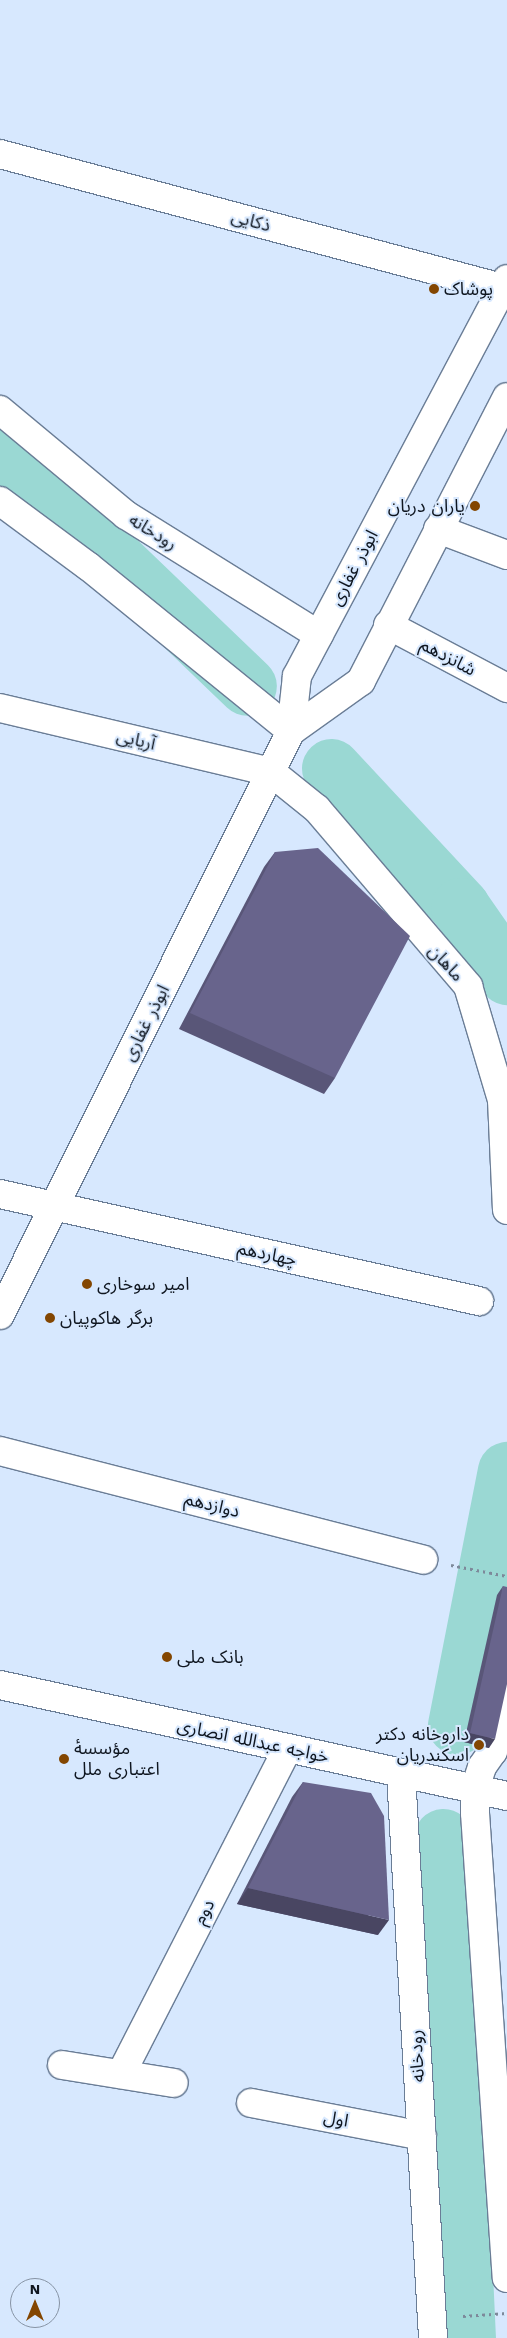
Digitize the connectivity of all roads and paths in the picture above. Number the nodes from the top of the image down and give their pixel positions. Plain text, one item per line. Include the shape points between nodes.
1 (0, 154) edge
2 (505, 283) edge
3 (507, 397) edge
4 (0, 410) edge
5 (0, 501) edge
6 (438, 530) junction
7 (507, 555) edge
8 (388, 625) junction
9 (319, 634) junction
10 (507, 688) edge
11 (0, 708) edge
12 (291, 731) junction
13 (272, 772) junction
14 (0, 1194) edge
15 (54, 1208) junction
16 (507, 1210) edge
17 (480, 1301) dead end
18 (0, 1315) edge
19 (0, 1451) edge
20 (423, 1560) joint
21 (507, 1576) edge
22 (0, 1685) edge
23 (507, 1690) edge
24 (287, 1749) junction
25 (401, 1774) junction
26 (476, 1790) junction
27 (507, 1796) edge
28 (62, 2065) dead end
29 (121, 2074) junction
30 (174, 2083) dead end
31 (251, 2103) dead end
32 (422, 2136) junction
33 (507, 2278) edge
34 (507, 2314) edge
35 (432, 2328) edge

1 - 2 street, ذکایی
2 - 9 street, ابوذر غفاری
3 - 6 street, ابوذر غفاری
4 - 9 street, رودخانه via 126,515
5 - 12 street via 88,566
6 - 7 street
6 - 8 street, ابوذر غفاری
8 - 10 street, شانزدهم
8 - 12 street, ابوذر غفاری via 361,681
9 - 12 street, ابوذر غفاری via 297,676
11 - 13 street, آریایی
12 - 13 street, ابوذر غفاری
13 - 15 street, ابوذر غفاری
13 - 16 street, ماهان via 317,809 425,940 468,986 502,1100
14 - 15 street, چهاردهم
15 - 17 street, چهاردهم
15 - 18 street, ابوذر غفاری
19 - 20 street, دوازدهم
20 - 21 path
22 - 24 street, خواجه عبدالله انصاری
23 - 26 street via 493,1751 482,1767
24 - 25 street, خواجه عبدالله انصاری
24 - 29 street, دوم
25 - 26 street, خواجه عبدالله انصاری
25 - 32 street, رودخانه
26 - 27 street, خواجه عبدالله انصاری
26 - 33 street
28 - 29 street
29 - 30 street
31 - 32 street, اول
32 - 35 street, رودخانه
34 - 35 path

